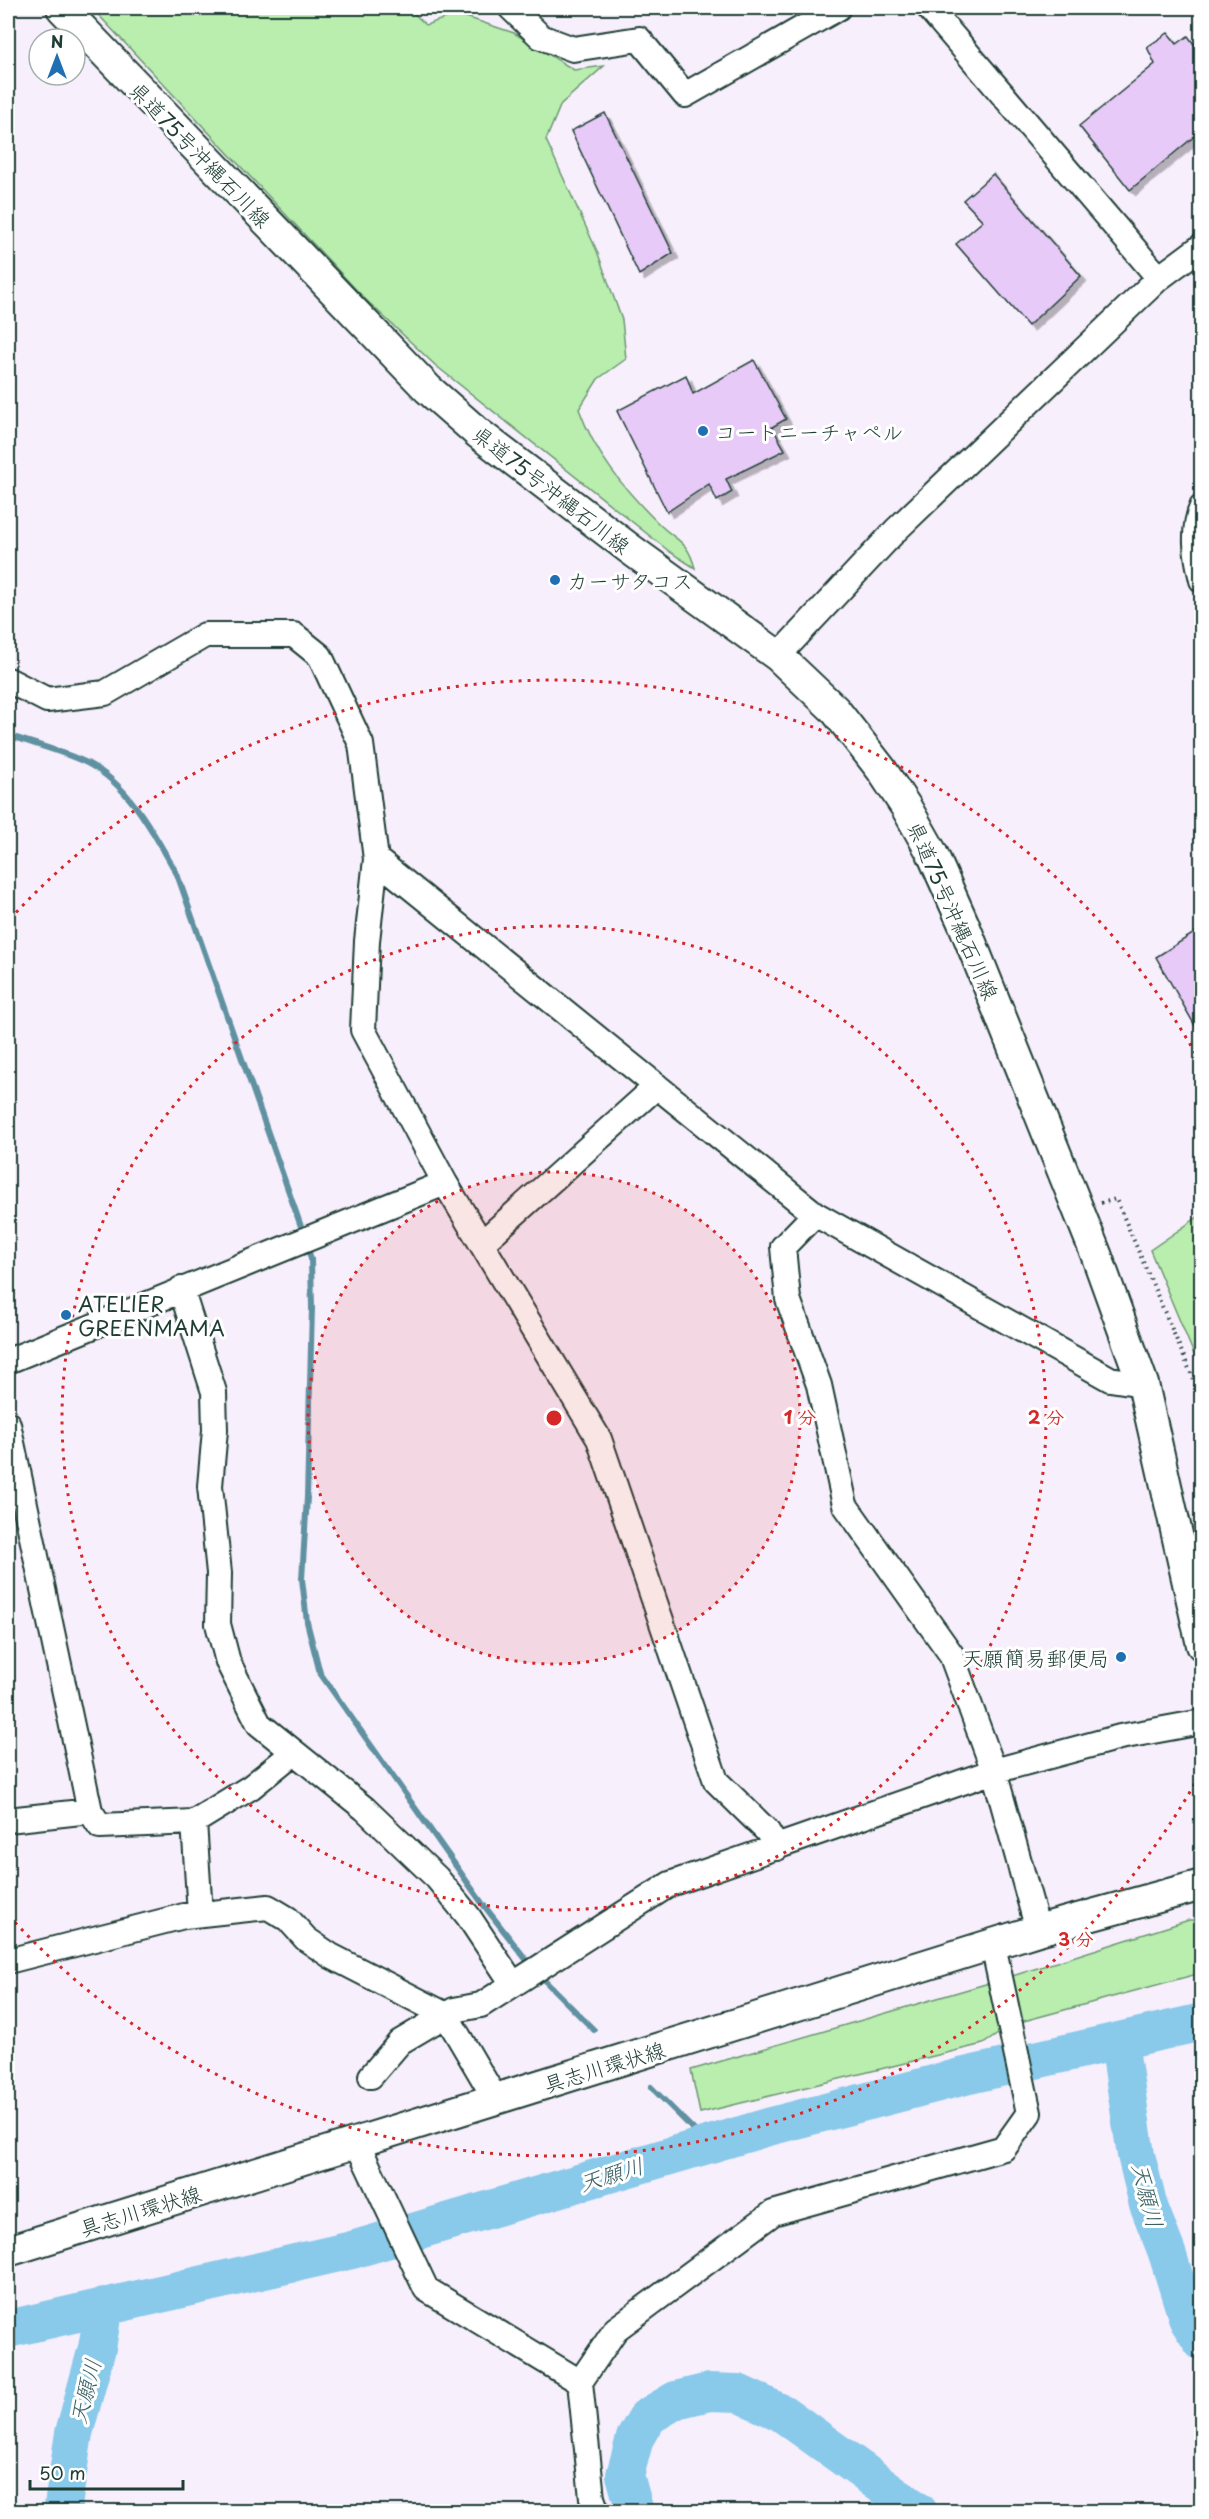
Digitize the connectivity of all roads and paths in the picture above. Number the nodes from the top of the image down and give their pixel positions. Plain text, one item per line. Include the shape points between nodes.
1 (62, 8) edge
2 (510, 8) edge
3 (838, 8) edge
4 (929, 8) edge
5 (1202, 246) edge
6 (1159, 278) junction
7 (1202, 507) edge
8 (1202, 580) edge
9 (778, 656) junction
10 (8, 680) edge
11 (376, 859) junction
12 (657, 1086) junction
13 (445, 1183) junction
14 (1078, 1209) junction
15 (815, 1214) junction
16 (482, 1243) junction
17 (181, 1289) junction
18 (8, 1361) edge
19 (1143, 1384) junction
20 (1202, 1399) edge
21 (8, 1424) edge
22 (1202, 1645) edge
23 (1202, 1722) edge
24 (293, 1753) junction
25 (994, 1771) junction
26 (90, 1811) junction
27 (8, 1820) edge
28 (194, 1822) junction
29 (777, 1848) junction
30 (1202, 1885) edge
31 (200, 1914) junction
32 (1038, 1930) junction
33 (993, 1945) junction
34 (8, 1961) edge
35 (513, 1984) junction
36 (446, 2015) junction
37 (371, 2076) dead end
38 (496, 2100) junction
39 (357, 2143) junction
40 (8, 2251) edge
41 (580, 2382) junction
42 (597, 2511) edge

1 - 9 main road, 県道75号沖縄石川線 via 428,389 478,433 630,549
2 - 3 street via 541,37 573,49 639,39 685,94
4 - 6 street
5 - 6 street
6 - 9 street via 896,530
7 - 8 street via 1196,520 1196,558
9 - 14 main road, 県道75号沖縄石川線 via 811,684 860,741 906,807 932,853 973,945
10 - 11 street via 47,700 105,693 206,635 294,635 320,656 361,744
11 - 12 street
11 - 13 street via 366,941 363,1030
12 - 15 street
12 - 16 street
13 - 16 street
13 - 17 street
14 - 19 main road, 県道75号沖縄石川線
14 - 20 path via 1116,1199
15 - 19 street via 1110,1379
15 - 25 street via 783,1247 788,1299 819,1385 845,1505 951,1654
16 - 29 street via 599,1438 716,1781 766,1831
17 - 18 street
17 - 24 street via 214,1392 210,1486 221,1633 228,1662 260,1724
19 - 22 main road, 県道75号沖縄石川線
21 - 26 street
23 - 25 street via 1120,1737
24 - 28 street via 251,1787
24 - 35 street via 365,1809 437,1878 468,1916
25 - 29 street
25 - 32 street
26 - 27 street
26 - 28 street via 100,1826
28 - 31 street
29 - 35 street via 670,1884
30 - 32 main road, 具志川環状線
31 - 34 street
31 - 36 street via 268,1907 331,1956
32 - 33 main road, 具志川環状線
33 - 38 main road, 具志川環状線
33 - 41 street via 1029,2113 1004,2148 773,2213 616,2329
35 - 36 street via 481,2005
36 - 37 street via 400,2042
36 - 38 street
38 - 39 main road, 具志川環状線
39 - 40 main road, 具志川環状線
39 - 41 street via 426,2289
41 - 42 street via 592,2498

